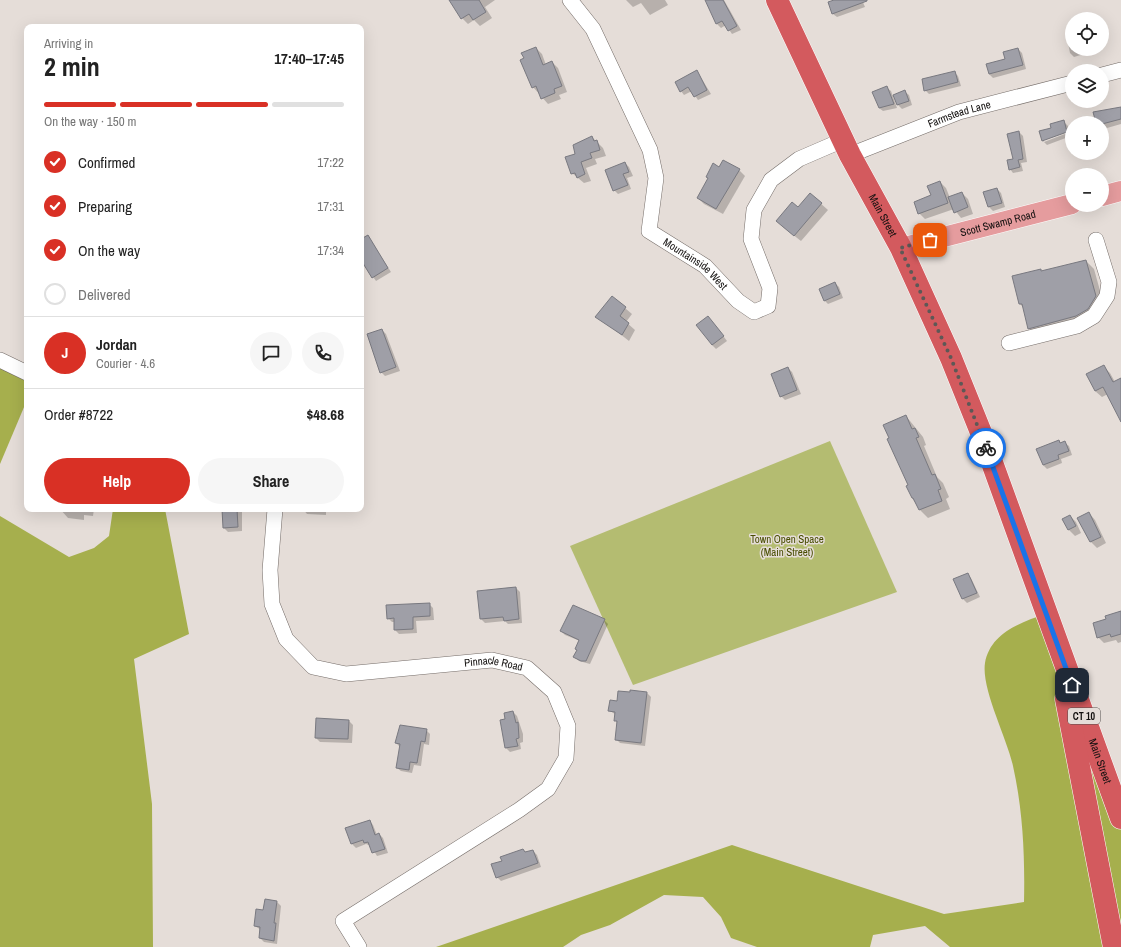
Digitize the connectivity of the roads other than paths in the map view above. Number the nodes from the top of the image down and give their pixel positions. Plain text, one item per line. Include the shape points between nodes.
1 (570, 0) edge
2 (777, 0) edge
3 (1121, 70) edge
4 (1109, 73) edge
5 (1065, 85) edge
6 (847, 147) junction
7 (1121, 191) edge
8 (1109, 194) edge
9 (1065, 206) edge
10 (1096, 240) dead end
11 (900, 248) junction
12 (1009, 343) dead end
13 (0, 360) edge
14 (24, 372) edge
15 (275, 512) edge
16 (1046, 614) junction
17 (1121, 818) edge
18 (360, 947) edge
19 (1114, 947) edge

1 - 6 street, Mountainside West via 593,28 650,150 656,178 649,231 705,266 738,301 754,312 768,306 770,288 751,239 754,210 772,180 799,159
2 - 6 highway, Main Street / CT 10
3 - 4 street
5 - 6 street, Farmstead Lane via 959,112
6 - 11 highway, Main Street / CT 10
7 - 8 main road
9 - 11 main road, Scott Swamp Road
10 - 12 street via 1108,282 1106,296 1094,316 1077,326
11 - 16 highway, Main Street / CT 10 via 965,391
13 - 14 street
15 - 18 street, Pinnacle Road via 270,570 272,604 286,640 313,667 346,674 492,660 527,668 554,692 568,726 566,758 548,789 343,921
16 - 17 highway, Main Street / CT 10
16 - 19 highway via 1068,706

